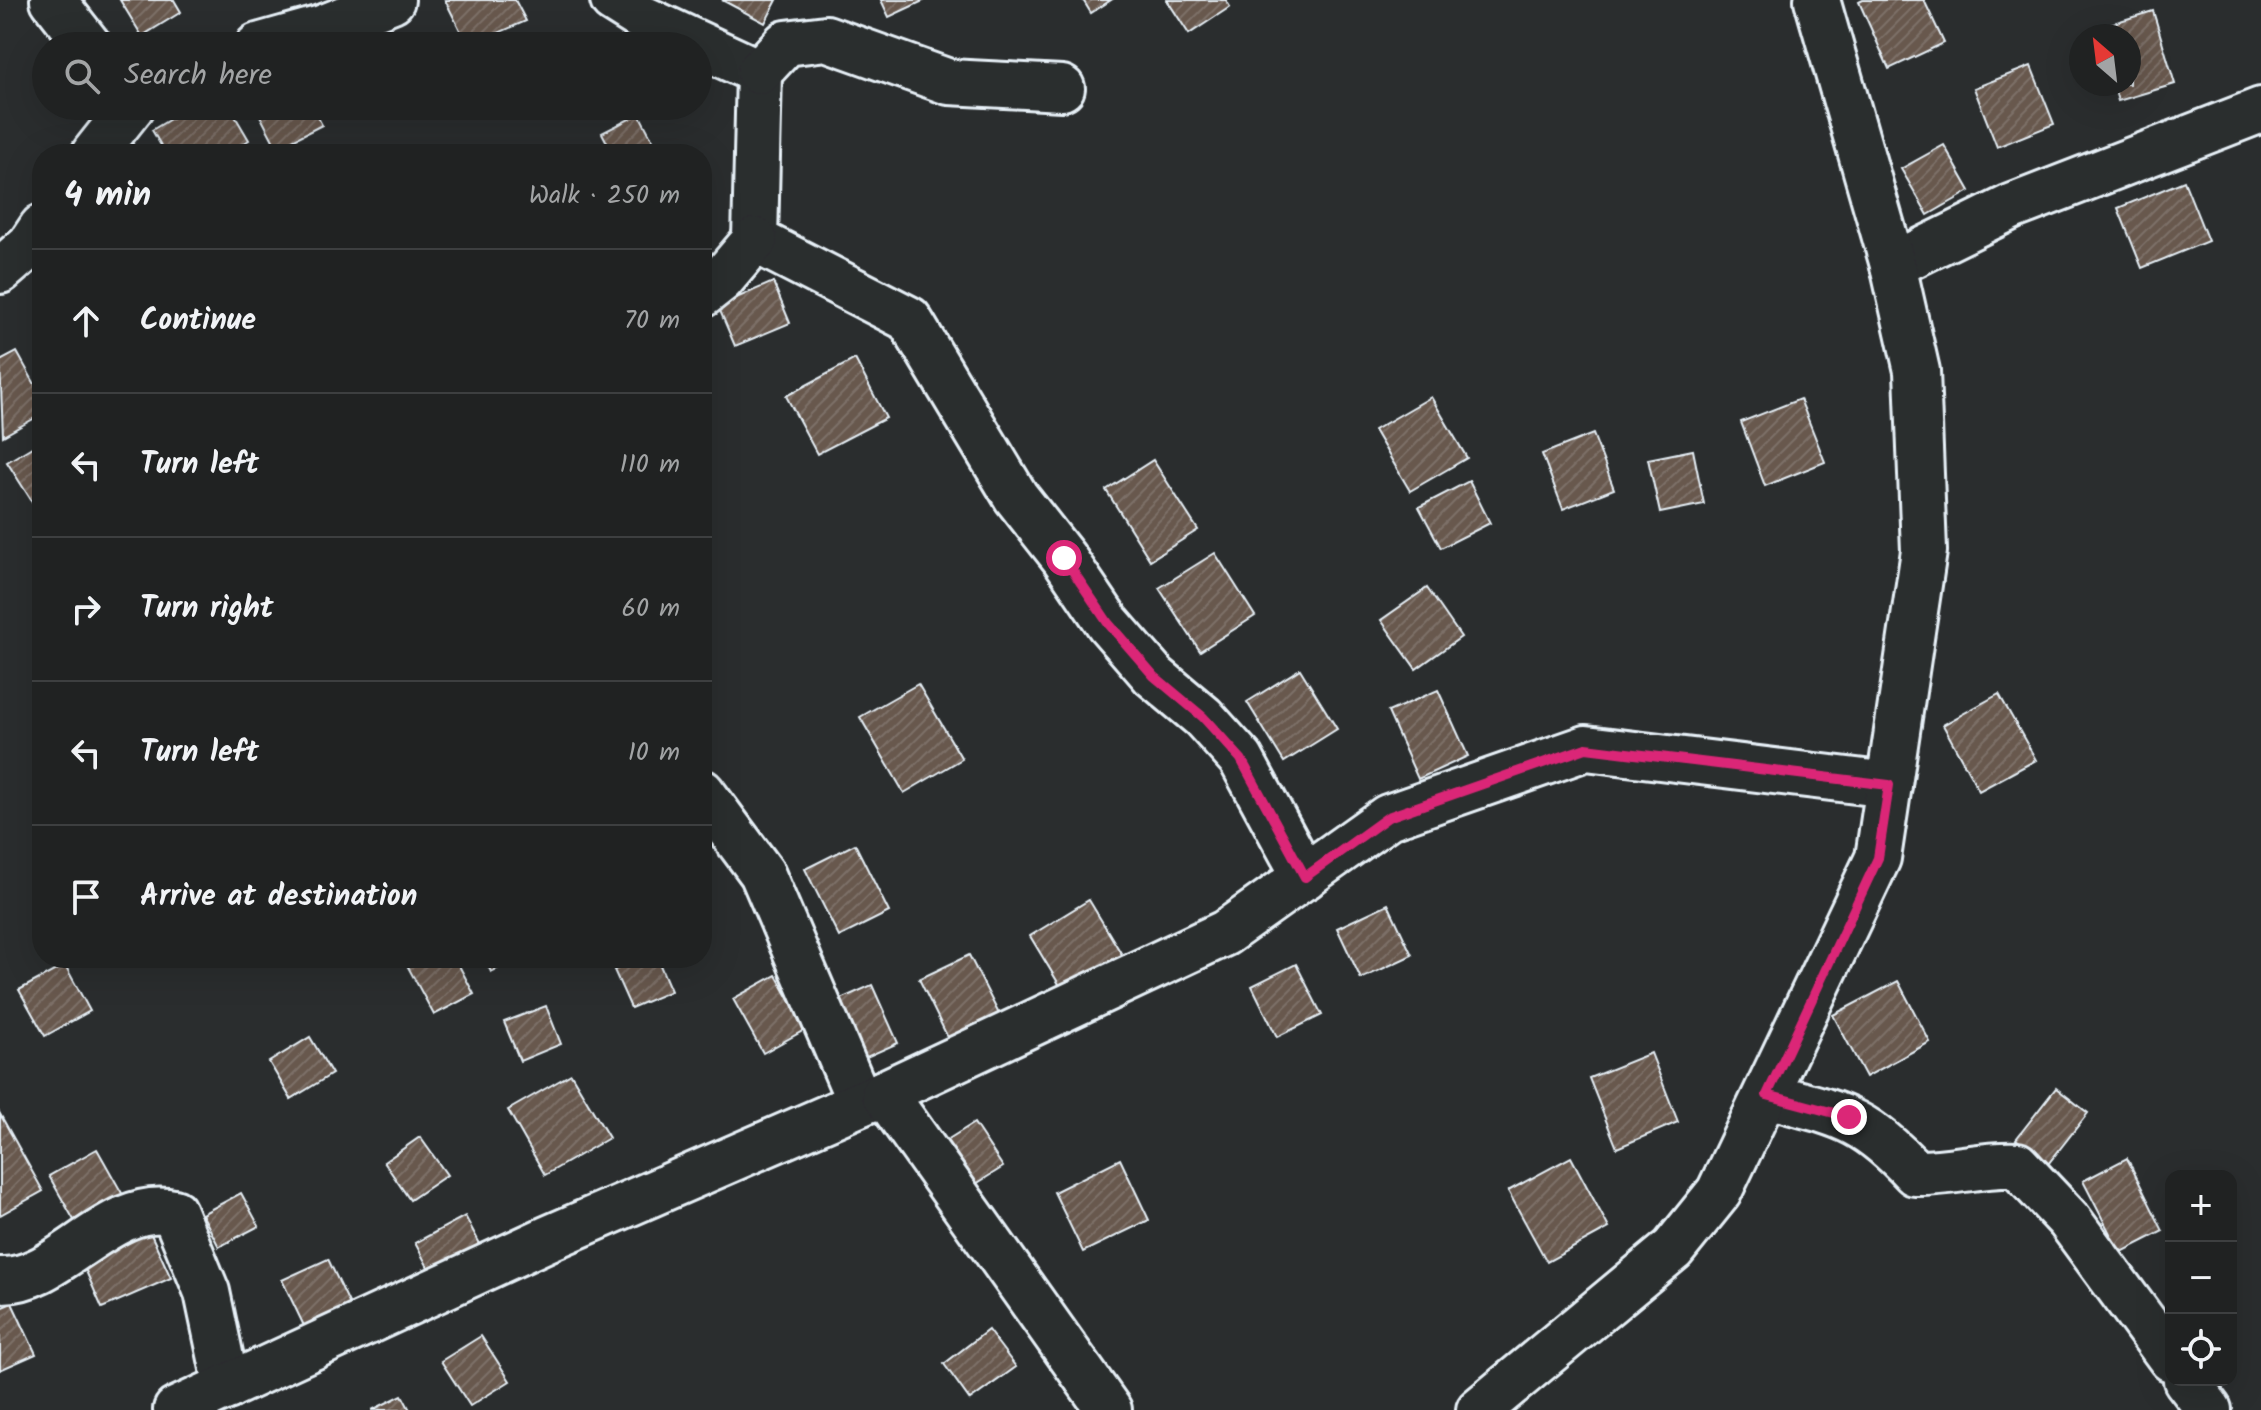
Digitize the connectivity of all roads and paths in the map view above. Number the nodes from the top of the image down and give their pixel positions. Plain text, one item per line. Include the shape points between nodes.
1 (53, 0) edge
2 (392, 0) edge
3 (613, 0) edge
4 (1817, 0) edge
5 (78, 32) edge
6 (308, 32) edge
7 (672, 32) edge
8 (712, 50) edge
9 (759, 72) junction
10 (1062, 88) dead end
11 (2261, 110) edge
12 (121, 120) edge
13 (102, 144) edge
14 (755, 240) junction
15 (32, 242) edge
16 (1893, 265) junction
17 (0, 271) edge
18 (712, 287) edge
19 (1889, 785) junction
20 (712, 806) edge
21 (1305, 877) junction
22 (1767, 1095) junction
23 (872, 1098) junction
24 (0, 1280) edge
25 (2165, 1351) edge
26 (2191, 1386) edge
27 (227, 1387) junction
28 (176, 1410) edge
29 (1109, 1410) edge
30 (1479, 1410) edge
31 (2209, 1410) edge

1 - 5 street
2 - 6 street
3 - 7 street
4 - 16 street
8 - 9 street
9 - 10 street via 786,43 826,38 949,82
9 - 14 street
11 - 16 street via 2011,207
12 - 13 street
14 - 18 street
14 - 21 street via 909,319 1016,497 1108,623 1154,676 1203,717 1241,759
15 - 17 street
16 - 19 street via 1917,371 1924,551
19 - 21 street via 1586,748 1388,817
19 - 22 street via 1878,858
20 - 23 street via 762,873
21 - 23 street via 1225,933
22 - 25 street via 1849,1117 1883,1139 1915,1173 1952,1174 1988,1163 2017,1165 2069,1220
22 - 30 street via 1719,1192 1673,1249
23 - 27 street via 547,1239
23 - 29 street
24 - 27 street via 16,1281 96,1233 152,1208 174,1212 207,1292
26 - 31 street
27 - 28 street

